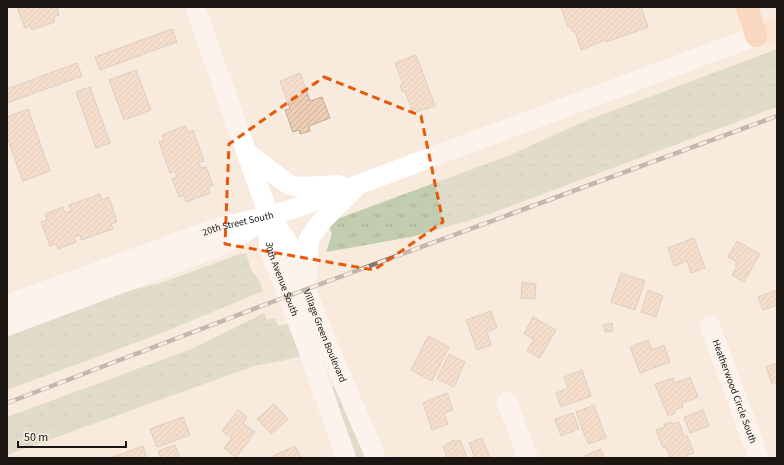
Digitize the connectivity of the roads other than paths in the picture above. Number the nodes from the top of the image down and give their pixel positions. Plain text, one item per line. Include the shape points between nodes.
1 (195, 7) edge
2 (747, 7) edge
3 (777, 29) edge
4 (756, 36) junction
5 (246, 152) junction
6 (359, 184) junction
7 (269, 216) junction
8 (306, 290) junction
9 (7, 305) edge
10 (7, 326) edge
11 (710, 326) dead end
12 (508, 402) dead end
13 (346, 458) edge
14 (376, 458) edge
15 (528, 458) edge
16 (759, 458) edge

1 - 5 street, 30th Avenue South
2 - 4 highway
3 - 4 main road
4 - 6 street
5 - 6 street via 289,185 302,187
5 - 7 street, 30th Avenue South
6 - 7 street
6 - 8 street via 322,221 309,239
7 - 8 street, Village Green Boulevard via 287,241
7 - 9 street, 20th Street South via 217,228
7 - 10 street, 20th Street South via 221,246
7 - 13 street, 30th Avenue South via 269,248 310,354
8 - 14 street, Village Green Boulevard
11 - 16 street, Heatherwood Circle South
12 - 15 street

